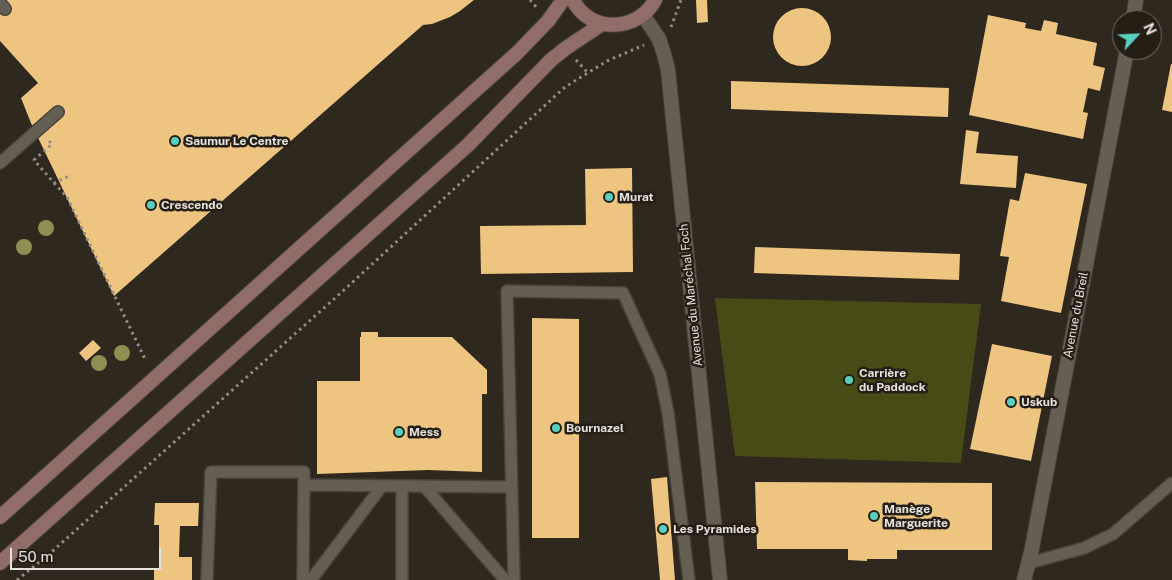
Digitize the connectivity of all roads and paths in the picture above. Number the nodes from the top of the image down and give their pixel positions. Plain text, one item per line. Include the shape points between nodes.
1 (563, 0) edge
2 (573, 0) edge
3 (655, 0) edge
4 (681, 0) edge
5 (643, 15) junction
6 (602, 24) junction
7 (659, 39) junction
8 (1125, 60) edge
9 (58, 112) dead end
10 (49, 146) dead end
11 (0, 163) edge
12 (71, 175) dead end
13 (54, 183) junction
14 (145, 359) dead end
15 (1172, 484) edge
16 (304, 485) junction
17 (382, 486) junction
18 (402, 486) junction
19 (424, 486) junction
20 (512, 486) junction
21 (0, 517) edge
22 (0, 563) edge
23 (1028, 563) junction
24 (17, 580) edge
25 (207, 580) edge
26 (303, 580) edge
27 (311, 580) edge
28 (402, 580) edge
29 (505, 580) edge
30 (514, 580) edge
31 (689, 580) edge
32 (720, 580) edge
33 (1024, 580) edge

1 - 21 main road via 517,53
2 - 6 main road via 588,17
3 - 5 main road
4 - 7 path via 670,30
5 - 6 main road via 624,24
5 - 7 street, Avenue du Maréchal Foch
6 - 22 main road via 551,60 468,145
7 - 24 path via 606,61 565,87 322,310
7 - 32 street, Avenue du Maréchal Foch via 668,70
8 - 23 street, Avenue du Breil
9 - 11 lane
10 - 13 path via 34,160
12 - 13 path
13 - 14 path via 67,197
15 - 23 lane via 1113,534 1084,548
16 - 17 lane
16 - 25 lane via 304,472 212,472
16 - 26 lane
17 - 18 lane
17 - 27 lane
18 - 19 lane
18 - 28 lane
19 - 20 lane
19 - 29 lane
20 - 30 lane
20 - 31 lane via 507,292 622,293 660,374 668,412
23 - 33 street, Avenue du Breil

